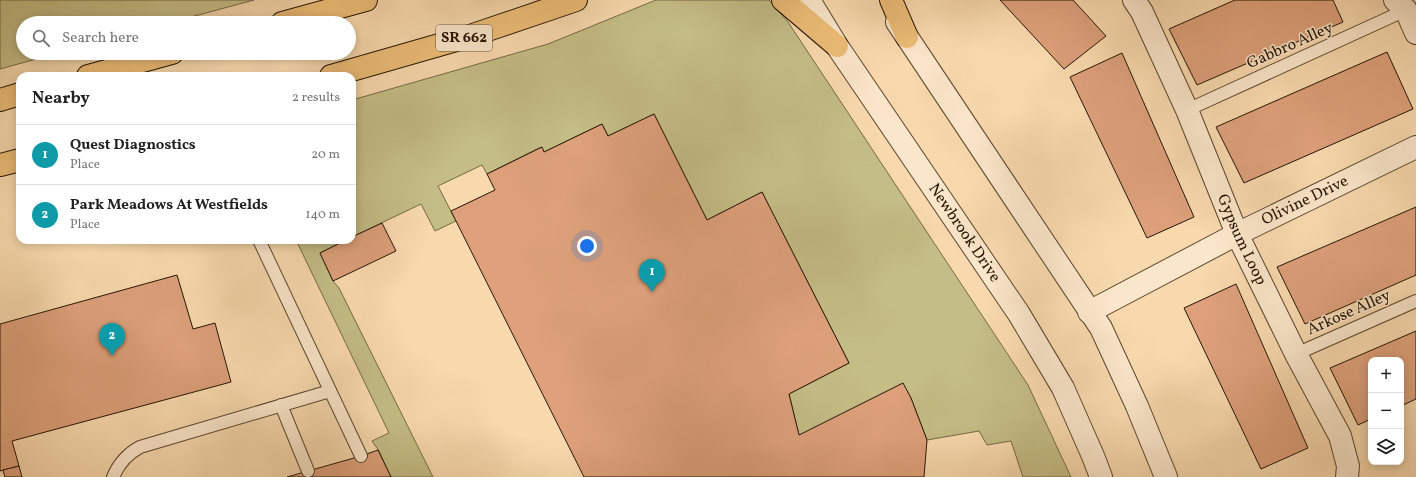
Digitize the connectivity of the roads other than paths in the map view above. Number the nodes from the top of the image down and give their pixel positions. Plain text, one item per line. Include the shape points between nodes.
1 (366, 0) edge
2 (576, 0) edge
3 (783, 0) edge
4 (809, 0) edge
5 (882, 0) edge
6 (891, 0) edge
7 (1134, 0) edge
8 (1400, 5) edge
9 (308, 16) edge
10 (1416, 33) edge
11 (907, 37) junction
12 (837, 46) junction
13 (146, 60) edge
14 (103, 72) edge
15 (345, 72) edge
16 (16, 95) edge
17 (0, 100) edge
18 (1187, 110) junction
19 (1416, 147) edge
20 (16, 161) edge
21 (0, 165) edge
22 (1238, 234) junction
23 (261, 244) edge
24 (1416, 301) edge
25 (1089, 312) junction
26 (1296, 354) junction
27 (330, 391) junction
28 (281, 405) junction
29 (361, 456) dead end
30 (308, 471) dead end
31 (113, 477) edge
32 (1101, 477) edge
33 (1166, 477) edge
34 (1347, 477) edge

1 - 9 main road
2 - 15 main road, SR 662 via 467,37
3 - 12 main road
4 - 12 street, Newbrook Drive
5 - 11 street
6 - 11 main road
7 - 18 street, Gypsum Loop
8 - 10 street
8 - 18 lane, Gabbro Alley
11 - 25 street
12 - 32 street, Newbrook Drive via 1018,314 1063,388
13 - 14 main road
16 - 17 main road
18 - 22 street, Gypsum Loop
19 - 22 street, Olivine Drive
20 - 21 main road
22 - 25 street, Olivine Drive
22 - 26 street, Gypsum Loop
23 - 27 lane
24 - 26 lane, Arkose Alley
25 - 33 street via 1101,328
26 - 34 street, Gypsum Loop via 1340,436 1348,466
27 - 28 lane
27 - 29 lane
28 - 30 lane
28 - 31 lane via 140,447 121,462

